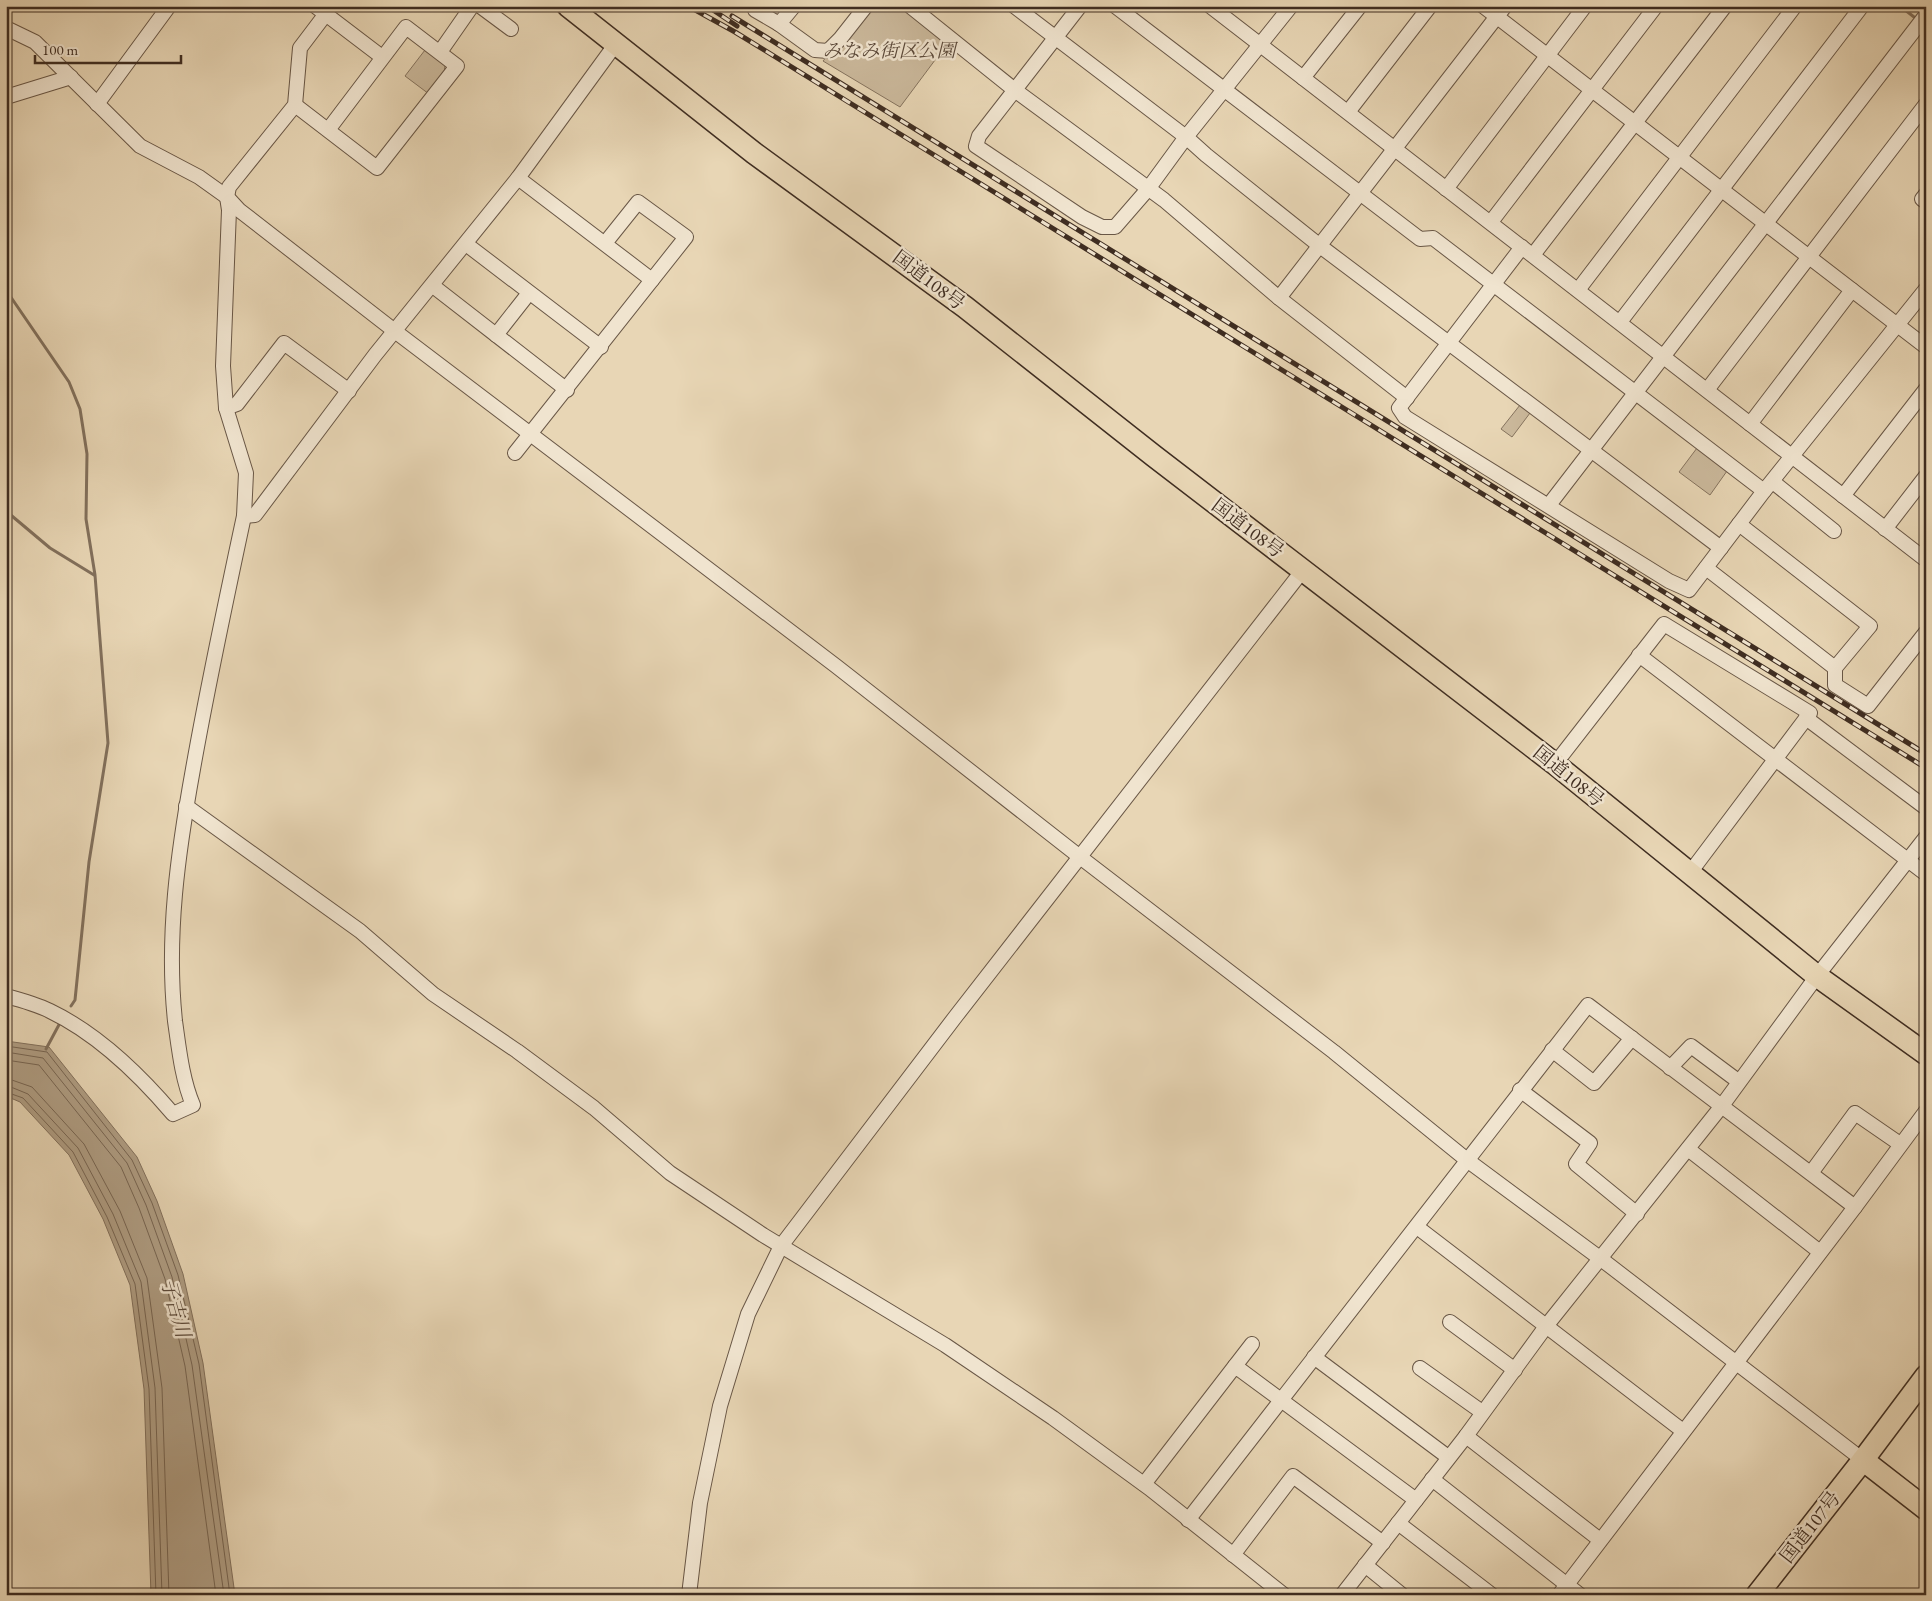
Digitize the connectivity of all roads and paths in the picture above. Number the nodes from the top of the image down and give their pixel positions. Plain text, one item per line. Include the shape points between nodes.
1 (170, 6) edge
2 (472, 6) edge
3 (480, 6) edge
4 (568, 6) edge
5 (794, 6) edge
6 (866, 6) edge
7 (910, 6) edge
8 (1014, 6) edge
9 (1080, 6) edge
10 (1115, 6) edge
11 (1291, 6) edge
12 (1360, 6) edge
13 (1430, 6) edge
14 (1483, 6) edge
15 (1585, 6) edge
16 (1656, 6) edge
17 (1725, 6) edge
18 (1795, 6) edge
19 (1862, 6) edge
20 (1217, 8) edge
21 (320, 10) edge
22 (755, 10) dead end
23 (1501, 12) edge
24 (1926, 15) edge
25 (779, 24) junction
26 (6, 28) edge
27 (512, 30) dead end
28 (1056, 39) junction
29 (615, 45) junction
30 (1261, 46) junction
31 (440, 52) junction
32 (382, 57) junction
33 (1548, 57) junction
34 (72, 77) junction
35 (1303, 78) junction
36 (1016, 90) junction
37 (1225, 90) junction
38 (1592, 90) junction
39 (6, 97) edge
40 (98, 104) junction
41 (1926, 104) edge
42 (295, 105) junction
43 (1348, 112) junction
44 (1634, 123) junction
45 (328, 130) junction
46 (1186, 137) junction
47 (1395, 150) junction
48 (1678, 157) junction
49 (518, 178) junction
50 (1148, 189) junction
51 (1446, 189) junction
52 (1721, 190) junction
53 (1360, 192) junction
54 (1926, 194) edge
55 (227, 197) junction
56 (1926, 202) edge
57 (1491, 222) junction
58 (1765, 223) junction
59 (606, 242) junction
60 (466, 244) junction
61 (1320, 246) junction
62 (1527, 251) junction
63 (1809, 257) junction
64 (652, 280) junction
65 (1494, 284) junction
66 (433, 286) junction
67 (1926, 289) edge
68 (1578, 290) junction
69 (1852, 290) junction
70 (529, 292) junction
71 (1280, 298) junction
72 (1620, 322) junction
73 (1898, 325) junction
74 (396, 332) junction
75 (496, 335) junction
76 (1448, 342) junction
77 (601, 347) junction
78 (1926, 347) edge
79 (1663, 356) junction
80 (1926, 389) edge
81 (349, 390) junction
82 (567, 390) junction
83 (1707, 390) junction
84 (1634, 392) junction
85 (1407, 398) junction
86 (226, 408) junction
87 (1750, 424) junction
88 (532, 435) junction
89 (1592, 449) junction
90 (515, 453) dead end
91 (1794, 457) junction
92 (1926, 476) edge
93 (1769, 487) junction
94 (246, 488) junction
95 (1843, 496) junction
96 (268, 497) junction
97 (1549, 505) junction
98 (244, 516) junction
99 (1740, 524) junction
100 (1885, 529) junction
101 (1834, 531) dead end
102 (1721, 548) junction
103 (1926, 560) edge
104 (1706, 568) junction
105 (1303, 570) junction
106 (1926, 632) edge
107 (1639, 656) junction
108 (1835, 668) junction
109 (1806, 718) junction
110 (1775, 761) junction
111 (1556, 764) junction
112 (186, 806) junction
113 (1926, 808) edge
114 (1926, 837) edge
115 (1080, 858) junction
116 (1907, 860) junction
117 (1689, 874) junction
118 (1926, 874) edge
119 (1817, 976) junction
120 (6, 996) edge
121 (1632, 1038) junction
122 (1552, 1050) junction
123 (1926, 1054) edge
124 (1670, 1068) junction
125 (1738, 1081) junction
126 (1520, 1090) junction
127 (1721, 1106) junction
128 (1926, 1110) edge
129 (1900, 1144) junction
130 (1688, 1149) junction
131 (1468, 1160) junction
132 (1811, 1173) junction
133 (1855, 1207) junction
134 (1637, 1214) junction
135 (1417, 1227) junction
136 (780, 1246) junction
137 (1820, 1252) junction
138 (1601, 1259) junction
139 (1450, 1322) dead end
140 (1547, 1325) junction
141 (1252, 1344) dead end
142 (1314, 1357) junction
143 (1735, 1362) junction
144 (1235, 1366) junction
145 (1420, 1368) dead end
146 (1515, 1370) junction
147 (1926, 1376) edge
148 (1281, 1400) junction
149 (1482, 1412) junction
150 (1683, 1431) junction
151 (1466, 1436) junction
152 (1448, 1457) junction
153 (1863, 1460) junction
154 (1432, 1479) junction
155 (1144, 1484) junction
156 (1416, 1500) junction
157 (1926, 1509) edge
158 (1188, 1520) junction
159 (1398, 1523) junction
160 (1600, 1540) junction
161 (1383, 1543) junction
162 (1233, 1555) junction
163 (1365, 1565) junction
164 (1563, 1590) edge
165 (689, 1595) edge
166 (1284, 1595) edge
167 (1342, 1595) edge
168 (1402, 1595) edge
169 (1492, 1595) edge
170 (1580, 1595) edge
171 (1758, 1595) edge

1 - 40 street
2 - 31 street
3 - 27 street
4 - 29 highway, 国道108号
5 - 25 street
6 - 25 street via 828,51 815,50
7 - 36 street
8 - 28 street
9 - 28 street
10 - 37 street
11 - 30 street
12 - 35 street
13 - 43 street
14 - 23 street
15 - 33 street
16 - 38 street
17 - 44 street
18 - 48 street
19 - 52 street
20 - 30 street
21 - 32 street
21 - 42 street via 300,48
22 - 25 street
23 - 33 street
23 - 47 street
24 - 58 street
26 - 34 street via 35,42
28 - 36 street
28 - 46 street
29 - 49 street
29 - 105 highway, 国道108号 via 754,153 965,307
30 - 35 street
30 - 37 street
31 - 32 street via 406,27
31 - 45 street via 457,66 377,168
32 - 45 street
33 - 38 street
33 - 51 street
34 - 39 street
34 - 40 street
35 - 43 street
36 - 50 street
36 - 50 street via 979,136 976,146 1102,227 1115,227
37 - 46 street
37 - 53 street
38 - 44 street
38 - 57 street
40 - 55 street via 140,146 199,177
41 - 63 street
42 - 45 street
42 - 55 street via 229,187
43 - 47 street
44 - 48 street
44 - 62 street
46 - 50 street
46 - 61 street
47 - 51 street
47 - 53 street
48 - 52 street
48 - 68 street
49 - 59 street
49 - 60 street
50 - 71 street
51 - 57 street
52 - 58 street
52 - 72 street
53 - 61 street
53 - 65 street via 1420,239 1433,238
54 - 56 street via 1922,199
55 - 74 street via 239,210
55 - 86 street via 223,366
57 - 62 street
58 - 63 street
58 - 79 street
59 - 64 street
59 - 64 street via 638,202 686,237
60 - 66 street
60 - 70 street
61 - 71 street
61 - 76 street
62 - 65 street
62 - 68 street
63 - 69 street
63 - 83 street
64 - 77 street
65 - 76 street
65 - 84 street
66 - 74 street
66 - 75 street
67 - 73 street
68 - 72 street
69 - 73 street
69 - 87 street
70 - 75 street
70 - 77 street
71 - 85 street
72 - 79 street
73 - 78 street
73 - 91 street
74 - 81 street
74 - 88 street
75 - 82 street
76 - 85 street
76 - 89 street
77 - 82 street
79 - 83 street
79 - 84 street
80 - 95 street
81 - 86 street via 284,343 237,404
81 - 96 street
82 - 88 street
83 - 87 street
84 - 89 street
84 - 93 street
85 - 97 street via 1399,408 1405,417
86 - 94 street via 242,458
87 - 91 street
88 - 90 street
88 - 115 street via 822,655
89 - 97 street
89 - 102 street
91 - 93 street
91 - 95 street
92 - 100 street
93 - 99 street
93 - 101 street
94 - 96 street
94 - 98 street
95 - 100 street
96 - 98 street via 255,515
97 - 104 street via 1669,581 1690,590
98 - 112 street
99 - 102 street
99 - 108 street via 1870,626
100 - 103 street
102 - 104 street
104 - 108 street
105 - 111 highway, 国道108号
105 - 115 street
106 - 108 street via 1868,706 1835,685
107 - 109 street via 1664,624 1810,713
107 - 110 street
107 - 111 street
109 - 110 street
109 - 113 street
110 - 116 street
110 - 117 street
111 - 117 highway, 国道108号
112 - 120 street via 171,931 172,986 178,1047 193,1105 173,1114 143,1078 80,1029 51,1011
112 - 136 street via 360,932 433,994 594,1108 670,1173
114 - 116 street
115 - 131 street via 1334,1052
115 - 136 street
116 - 118 street
116 - 119 street
117 - 119 highway, 国道108号
119 - 123 highway, 国道108号
119 - 125 street
121 - 122 street via 1594,1083
121 - 122 street via 1588,1004
121 - 124 street
122 - 126 street
124 - 125 street via 1691,1046
124 - 127 street
125 - 127 street
126 - 131 street
126 - 134 street via 1590,1143 1576,1164
127 - 130 street
127 - 132 street
128 - 129 street
129 - 132 street via 1855,1113
129 - 133 street
130 - 134 street
130 - 137 street
131 - 135 street
131 - 138 street
132 - 133 street
133 - 137 street
134 - 138 street
135 - 140 street
135 - 142 street
136 - 155 street via 945,1345
136 - 165 street via 748,1314 720,1406 700,1503
137 - 143 street
138 - 140 street
138 - 143 street
139 - 146 street
140 - 146 street
140 - 150 street
141 - 144 street
142 - 148 street
142 - 152 street
143 - 150 street
143 - 153 street
144 - 148 street
144 - 155 street
145 - 149 street
146 - 149 street
147 - 153 highway, 国道107号
148 - 156 street
148 - 158 street
149 - 151 street
150 - 160 street
151 - 152 street
151 - 160 street
152 - 154 street
153 - 157 highway
153 - 171 highway, 国道107号
154 - 156 street
154 - 164 street
155 - 158 street
156 - 159 street
158 - 162 street
159 - 161 street
159 - 169 street
160 - 164 street
161 - 162 street via 1293,1476
161 - 163 street
162 - 166 street
163 - 167 street
163 - 168 street
164 - 170 street

